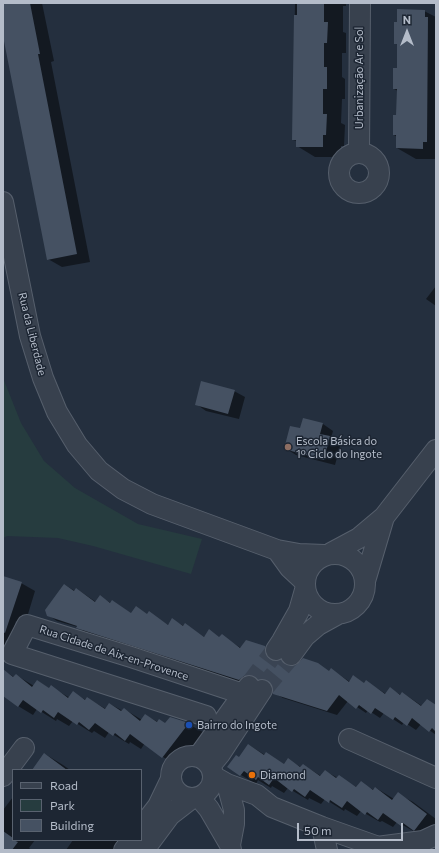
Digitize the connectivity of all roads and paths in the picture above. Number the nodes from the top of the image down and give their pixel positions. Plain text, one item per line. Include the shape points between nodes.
1 (360, 3) edge
2 (359, 153) dead end
3 (3, 202) edge
4 (436, 450) edge
5 (384, 517) junction
6 (277, 550) junction
7 (327, 554) junction
8 (365, 581) junction
9 (304, 586) junction
10 (338, 614) junction
11 (206, 716) dead end
12 (349, 739) dead end
13 (24, 748) dead end
14 (212, 771) junction
15 (3, 776) edge
16 (171, 778) junction
17 (436, 778) edge
18 (195, 798) junction
19 (272, 807) junction
20 (234, 810) junction
21 (142, 827) edge
22 (322, 827) junction
23 (436, 835) edge
24 (131, 841) edge
25 (231, 847) edge
26 (370, 847) edge
27 (124, 850) edge
28 (144, 850) edge
29 (328, 850) edge

1 - 2 street, Urbanização Ar e Sol
3 - 6 street, Rua da Liberdade via 30,336 57,412 77,445 99,471 123,489 152,504
4 - 5 street
5 - 7 street via 358,538
5 - 8 street
6 - 7 street, Rua da Liberdade via 299,554
6 - 9 street
7 - 8 street via 350,557 363,571
7 - 9 street via 310,565
8 - 10 street via 361,599 347,612
9 - 10 street via 307,597 317,608 323,612
9 - 10 street via 299,611 282,641 284,652 318,625
11 - 14 street, Rua Cidade de Aix-en-Provence via 12,654 27,625 251,690
12 - 17 street
13 - 15 street
14 - 16 street via 185,757 175,765
14 - 18 street via 213,783 210,789
14 - 19 street
14 - 20 street
16 - 18 street via 175,790 185,797
16 - 21 street via 158,806
18 - 25 street via 209,809
18 - 28 street via 170,815
19 - 20 street
19 - 22 street
20 - 25 street
22 - 26 street
22 - 29 street
23 - 26 street via 422,841
24 - 27 street

